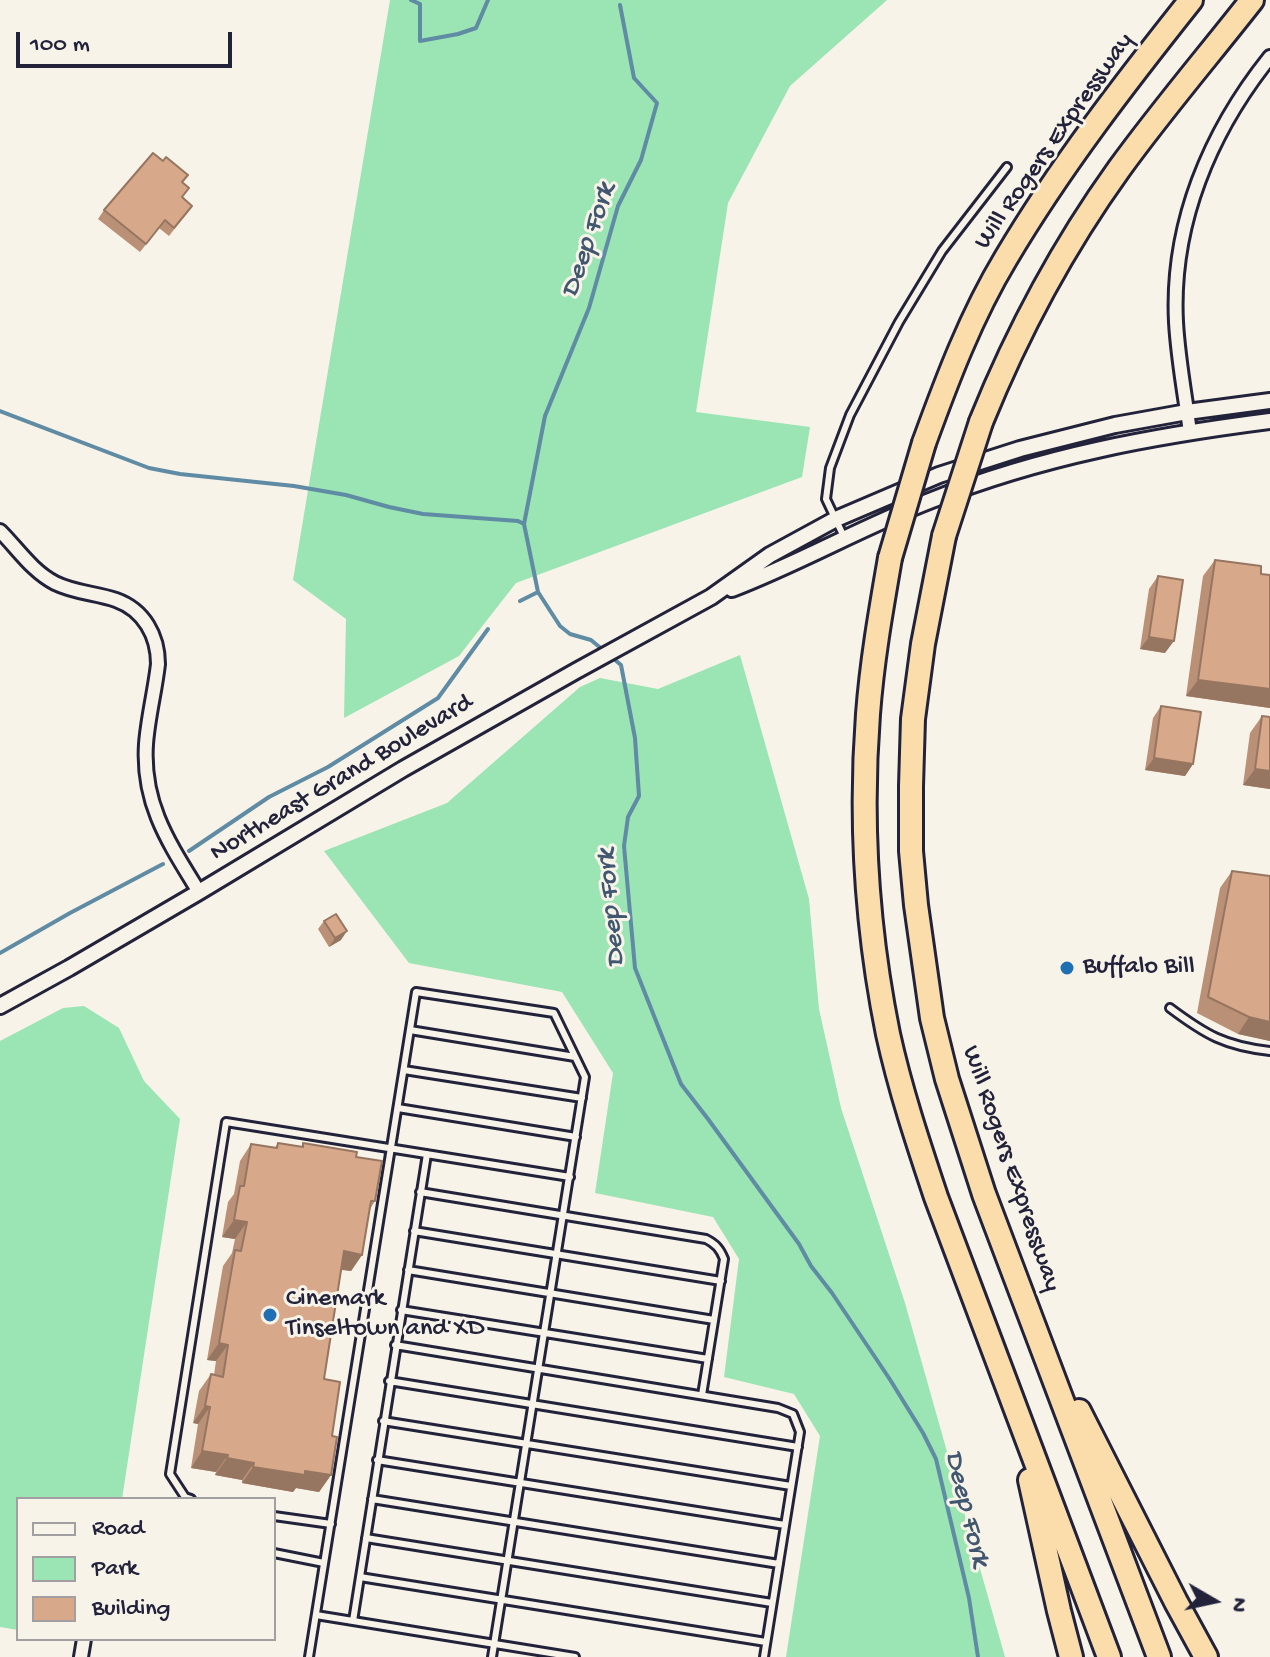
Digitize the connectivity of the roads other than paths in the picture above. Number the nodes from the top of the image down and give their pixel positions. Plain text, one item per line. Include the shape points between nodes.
1 (1191, 0) edge
2 (1252, 0) edge
3 (1270, 57) edge
4 (1007, 167) dead end
5 (1270, 401) edge
6 (1187, 412) junction
7 (1270, 421) edge
8 (1190, 432) junction
9 (836, 519) junction
10 (0, 531) edge
11 (844, 538) junction
12 (711, 597) junction
13 (199, 892) junction
14 (0, 1006) edge
15 (1170, 1008) dead end
16 (410, 1030) junction
17 (1270, 1051) edge
18 (575, 1057) junction
19 (404, 1070) junction
20 (582, 1098) junction
21 (398, 1108) junction
22 (576, 1137) junction
23 (391, 1148) junction
24 (427, 1154) junction
25 (570, 1177) junction
26 (420, 1192) junction
27 (562, 1216) junction
28 (414, 1231) junction
29 (557, 1254) junction
30 (408, 1270) junction
31 (721, 1281) junction
32 (551, 1294) junction
33 (401, 1310) junction
34 (714, 1320) junction
35 (1032, 1322) junction
36 (544, 1333) junction
37 (395, 1345) junction
38 (708, 1359) junction
39 (538, 1368) junction
40 (389, 1381) junction
41 (702, 1395) junction
42 (532, 1405) junction
43 (1015, 1408) junction
44 (383, 1421) junction
45 (526, 1444) junction
46 (798, 1447) junction
47 (377, 1460) junction
48 (520, 1483) junction
49 (791, 1486) junction
50 (185, 1497) edge
51 (372, 1499) junction
52 (276, 1516) edge
53 (513, 1522) junction
54 (331, 1524) junction
55 (785, 1525) junction
56 (366, 1538) junction
57 (276, 1553) edge
58 (507, 1561) junction
59 (324, 1563) junction
60 (779, 1564) junction
61 (360, 1577) junction
62 (501, 1600) junction
63 (772, 1603) junction
64 (316, 1615) junction
65 (353, 1621) junction
66 (766, 1642) junction
67 (494, 1644) junction
68 (309, 1657) edge
69 (492, 1657) edge
70 (575, 1657) edge
71 (764, 1657) edge
72 (1071, 1657) edge
73 (1109, 1657) edge
74 (1159, 1657) edge
75 (1206, 1657) edge

1 - 43 highway, Will Rogers Expressway, bridge via 1084,140 1004,261 968,330 924,443 890,558 878,623 868,715 866,849 888,1031 936,1197
2 - 35 highway, Will Rogers Expressway, bridge via 1119,169 1039,297 981,422 944,536 923,644 913,719 911,838 932,1018 984,1194
3 - 6 street via 1221,129 1186,222 1176,320
4 - 9 lane via 942,251 850,415 830,468 826,499
5 - 6 street, Northeast Grand Boulevard
6 - 8 street
6 - 9 street, Northeast Grand Boulevard via 1020,449 939,475
7 - 8 street, Northeast Grand Boulevard
8 - 11 street, Northeast Grand Boulevard via 1023,469
9 - 11 lane
9 - 12 street, Northeast Grand Boulevard via 770,555
10 - 13 street via 46,578 117,600 135,610 151,630 158,664 146,742 147,787 162,831
11 - 12 street, Northeast Grand Boulevard
12 - 13 street, Northeast Grand Boulevard via 403,769
13 - 14 street, Northeast Grand Boulevard
15 - 17 lane via 1223,1042
16 - 18 lane
16 - 18 lane via 416,992 554,1013
16 - 19 lane
18 - 20 lane via 585,1077
19 - 20 lane
19 - 21 lane
20 - 22 lane
21 - 22 lane
21 - 23 lane
22 - 25 lane
23 - 24 lane
23 - 50 lane via 226,1122 170,1474
23 - 54 lane
24 - 25 lane
24 - 26 lane
25 - 27 lane
26 - 27 lane
26 - 28 lane
27 - 29 lane
27 - 31 lane via 706,1239 724,1259
28 - 29 lane
28 - 30 lane
29 - 31 lane
29 - 32 lane
30 - 32 lane
30 - 33 lane
31 - 34 lane
32 - 34 lane
32 - 36 lane
33 - 36 lane
33 - 37 lane
34 - 38 lane
35 - 74 highway, Will Rogers Expressway
35 - 75 highway
36 - 38 lane
36 - 39 lane
37 - 39 lane
37 - 40 lane
38 - 41 lane
39 - 41 lane
39 - 42 lane
40 - 42 lane
40 - 44 lane
41 - 46 lane via 786,1410 800,1432
42 - 45 lane
42 - 46 lane
43 - 72 highway
43 - 73 highway, Will Rogers Expressway
44 - 45 lane
44 - 47 lane
45 - 48 lane
45 - 49 lane
46 - 49 lane
47 - 48 lane
47 - 51 lane
48 - 53 lane
48 - 55 lane
49 - 55 lane
51 - 53 lane
51 - 56 lane
52 - 54 lane
53 - 58 lane
53 - 60 lane
54 - 59 lane
55 - 60 lane
56 - 58 lane
56 - 61 lane
57 - 59 lane
58 - 62 lane
58 - 63 lane
59 - 64 lane
60 - 63 lane
61 - 62 lane
61 - 65 lane
62 - 66 lane
62 - 67 lane
63 - 66 lane
64 - 65 lane
64 - 68 lane
65 - 67 lane
66 - 71 lane
67 - 69 lane
67 - 70 lane

